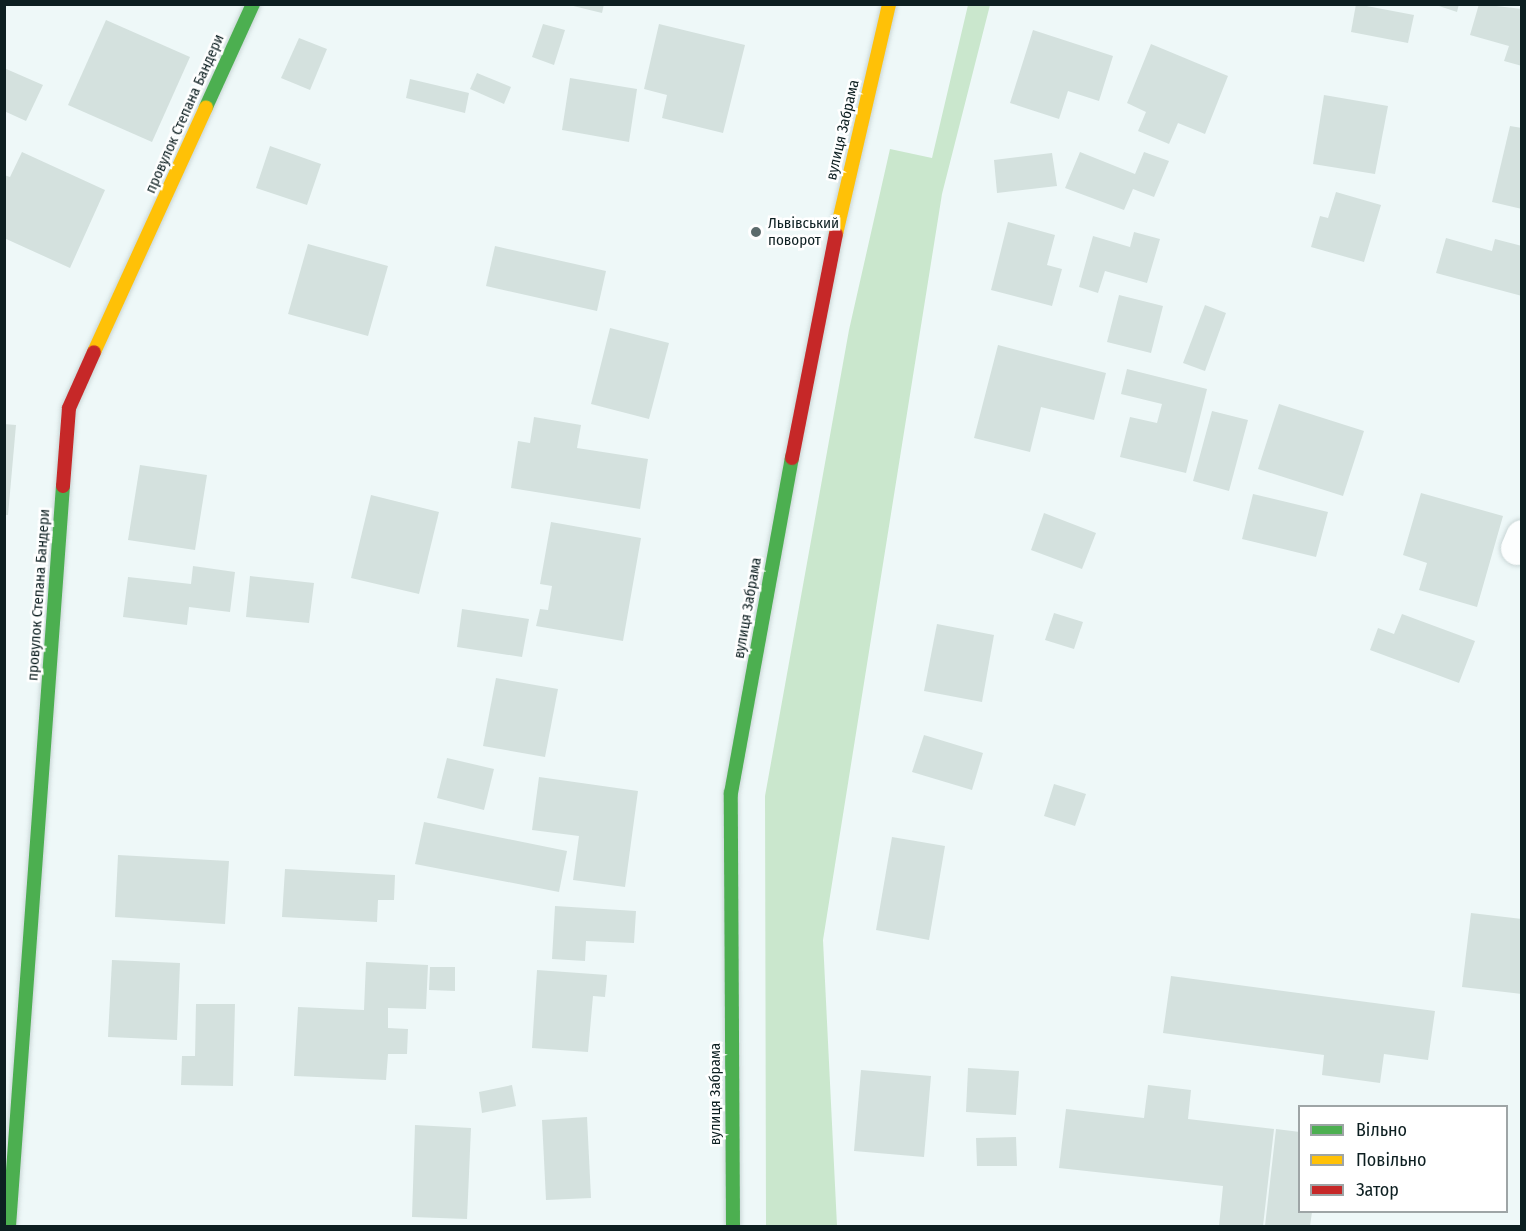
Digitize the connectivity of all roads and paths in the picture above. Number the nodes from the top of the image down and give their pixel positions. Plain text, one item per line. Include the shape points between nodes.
1 (253, 4) edge
2 (889, 4) edge
3 (9, 1227) edge
4 (733, 1227) edge

1 - 3 street, провулок Степана Бандери via 69,408
2 - 4 street, вулиця Забрама via 816,323 731,793

